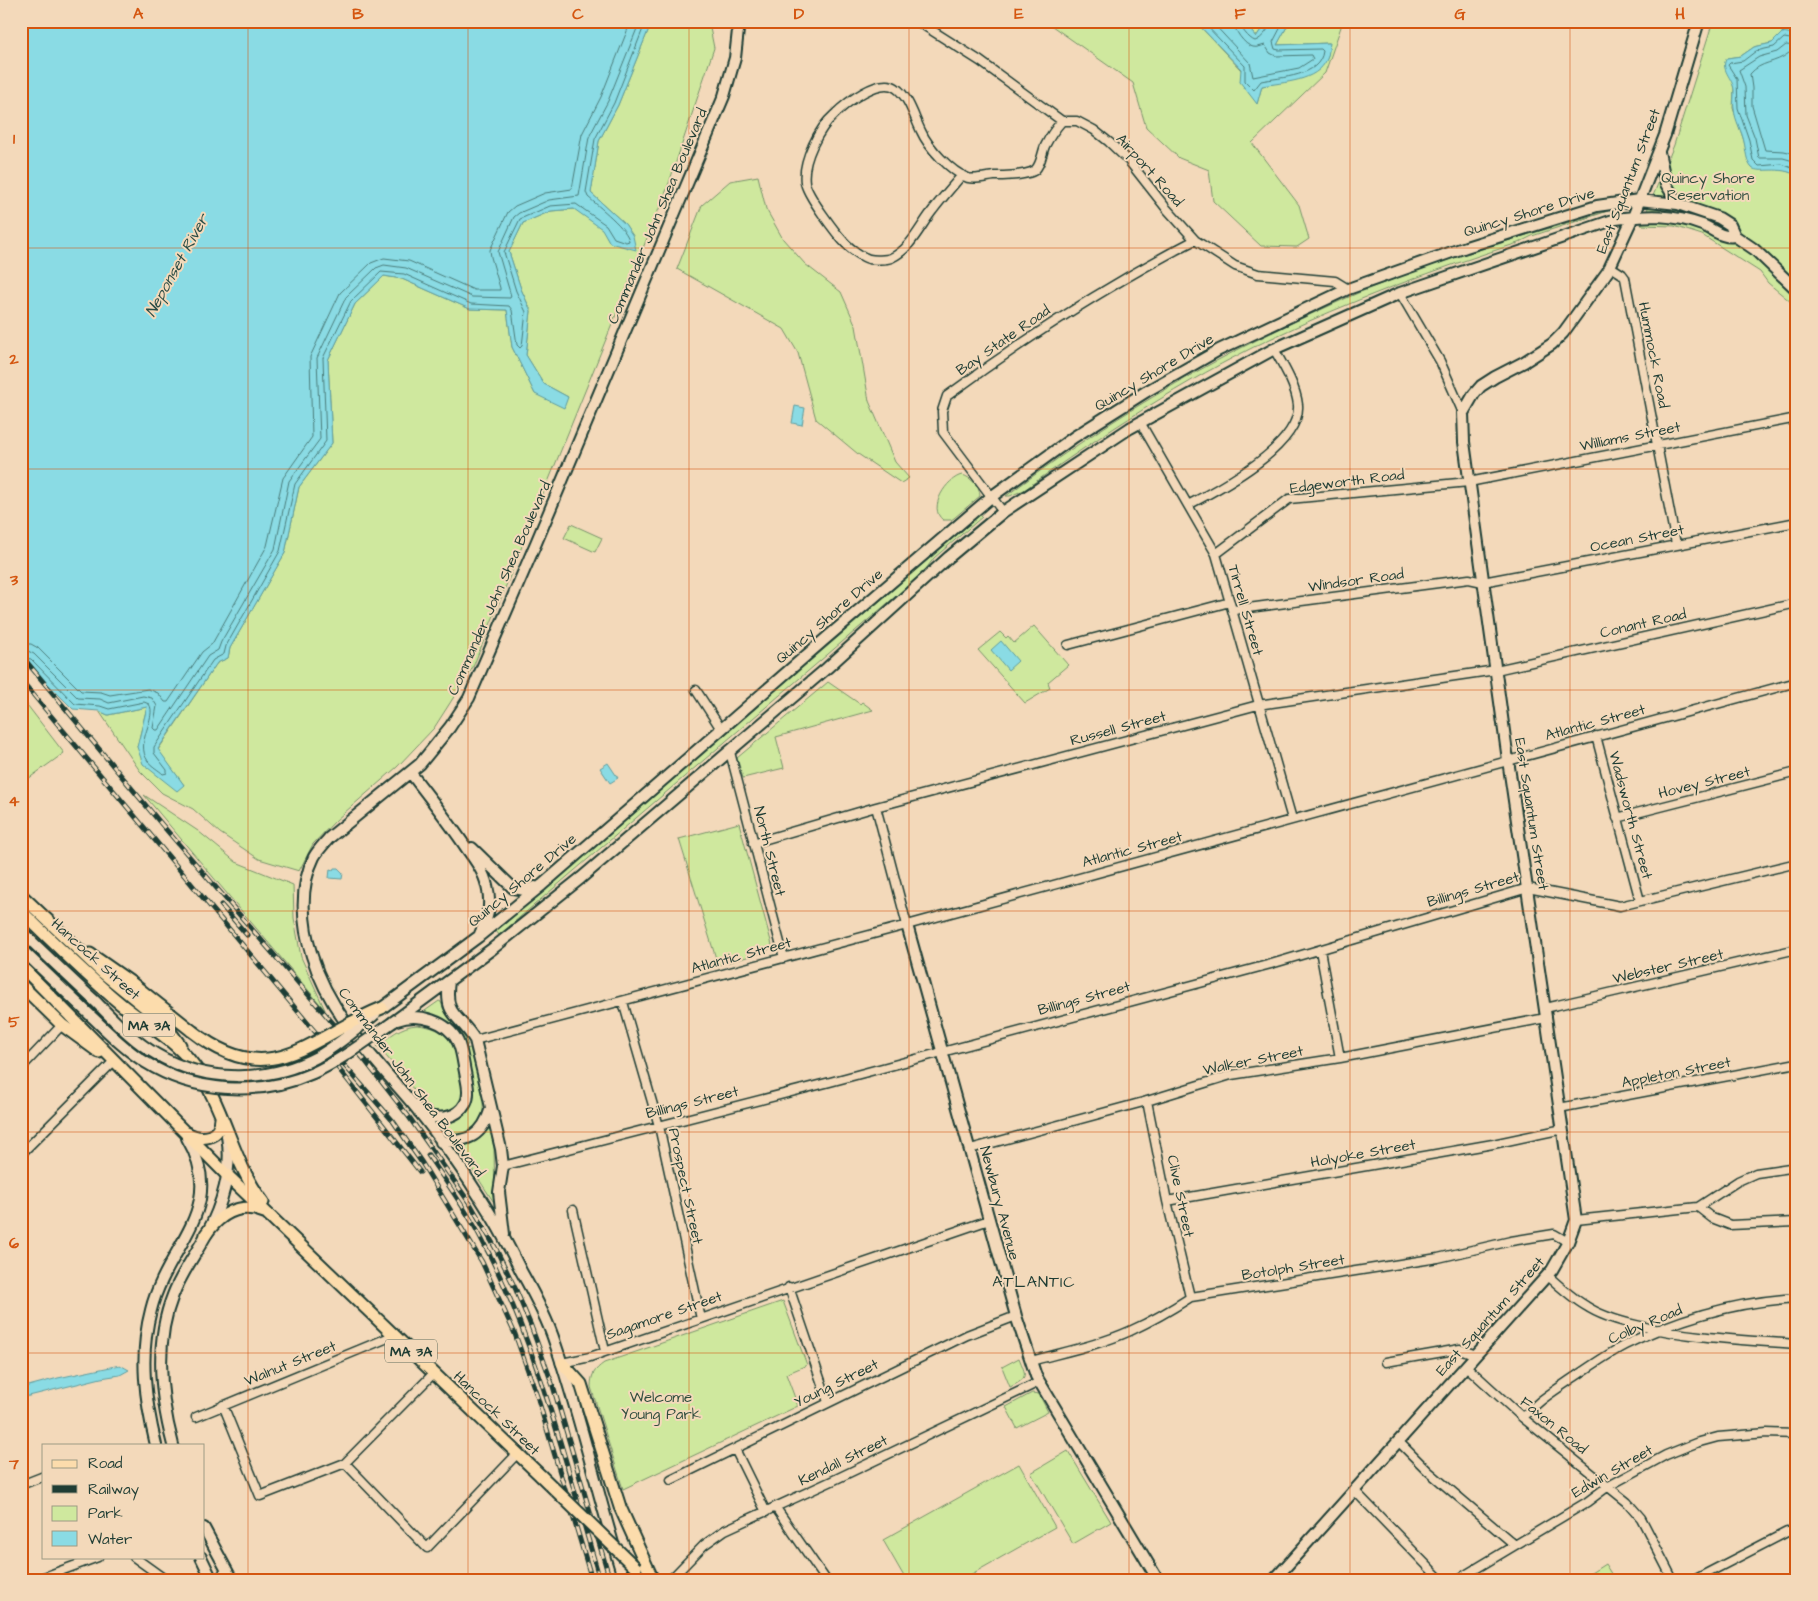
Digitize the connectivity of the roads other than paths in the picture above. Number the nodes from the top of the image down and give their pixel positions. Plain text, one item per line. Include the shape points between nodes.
1 (739, 21) edge
2 (917, 21) edge
3 (1699, 21) edge
4 (1062, 121) junction
5 (1658, 151) junction
6 (962, 175) junction
7 (1638, 200) junction
8 (1678, 204) junction
9 (1633, 217) junction
10 (1735, 236) junction
11 (1195, 240) junction
12 (1611, 267) junction
13 (1348, 289) junction
14 (1797, 290) edge
15 (1400, 292) junction
16 (1274, 349) junction
17 (1463, 413) junction
18 (1797, 418) edge
19 (1140, 422) junction
20 (1657, 444) junction
21 (1469, 482) junction
22 (991, 497) junction
23 (1188, 505) junction
24 (1003, 512) junction
25 (1797, 522) edge
26 (1676, 544) junction
27 (1216, 554) junction
28 (1483, 582) junction
29 (1230, 602) junction
30 (1797, 603) edge
31 (1232, 610) junction
32 (1068, 645) dead end
33 (1496, 670) junction
34 (1797, 682) edge
35 (696, 690) dead end
36 (1258, 705) junction
37 (721, 729) junction
38 (1596, 736) junction
39 (730, 752) junction
40 (1508, 760) junction
41 (410, 772) junction
42 (1797, 772) edge
43 (876, 807) junction
44 (1617, 818) junction
45 (1292, 819) junction
46 (460, 838) junction
47 (753, 843) junction
48 (1797, 863) edge
49 (542, 885) junction
50 (1528, 888) junction
51 (21, 894) edge
52 (1640, 901) junction
53 (21, 911) edge
54 (907, 925) junction
55 (58, 930) junction
56 (21, 931) edge
57 (478, 937) junction
58 (21, 949) edge
59 (1320, 950) junction
60 (1797, 950) edge
61 (784, 958) junction
62 (22, 967) edge
63 (449, 981) junction
64 (21, 984) edge
65 (623, 1002) junction
66 (382, 1008) junction
67 (1545, 1013) junction
68 (393, 1022) junction
69 (62, 1025) junction
70 (475, 1040) junction
71 (942, 1052) junction
72 (1340, 1058) junction
73 (189, 1059) junction
74 (114, 1061) junction
75 (1797, 1063) edge
76 (21, 1068) edge
77 (1147, 1100) junction
78 (491, 1108) junction
79 (1559, 1108) junction
80 (419, 1112) junction
81 (223, 1122) junction
82 (659, 1126) junction
83 (1563, 1129) junction
84 (183, 1131) junction
85 (441, 1142) junction
86 (970, 1149) junction
87 (21, 1154) edge
88 (502, 1166) junction
89 (1797, 1166) edge
90 (226, 1174) junction
91 (1167, 1201) junction
92 (1698, 1207) junction
93 (572, 1210) dead end
94 (267, 1214) junction
95 (989, 1220) junction
96 (1576, 1220) junction
97 (1797, 1222) edge
98 (281, 1226) junction
99 (206, 1234) junction
100 (505, 1241) junction
101 (1568, 1242) junction
102 (1546, 1275) junction
103 (789, 1287) junction
104 (1190, 1297) junction
105 (1797, 1298) edge
106 (1016, 1316) junction
107 (701, 1319) junction
108 (1659, 1331) junction
109 (395, 1336) junction
110 (1797, 1344) edge
111 (605, 1351) junction
112 (1476, 1355) junction
113 (1031, 1361) junction
114 (1386, 1362) dead end
115 (562, 1363) junction
116 (1466, 1366) junction
117 (434, 1373) junction
118 (1039, 1382) junction
119 (828, 1402) junction
120 (223, 1405) junction
121 (196, 1416) dead end
122 (1523, 1418) junction
123 (1797, 1434) edge
124 (1398, 1441) junction
125 (156, 1444) edge
126 (173, 1444) edge
127 (734, 1449) junction
128 (517, 1454) junction
129 (345, 1463) junction
130 (42, 1477) edge
131 (671, 1480) dead end
132 (21, 1485) edge
133 (1607, 1487) junction
134 (1354, 1490) junction
135 (776, 1508) junction
136 (766, 1512) junction
137 (205, 1530) edge
138 (1797, 1532) edge
139 (1515, 1545) junction
140 (95, 1558) edge
141 (135, 1558) edge
142 (201, 1558) edge
143 (229, 1575) edge
144 (36, 1580) edge
145 (166, 1580) edge
146 (214, 1580) edge
147 (624, 1580) edge
148 (648, 1580) edge
149 (654, 1580) edge
150 (670, 1580) edge
151 (826, 1580) edge
152 (1158, 1580) edge
153 (1274, 1580) edge
154 (1441, 1580) edge
155 (1457, 1580) edge
156 (1673, 1580) edge
157 (1694, 1580) edge

1 - 41 main road, Commander John Shea Boulevard via 735,58 724,96 488,655 450,727
2 - 4 street, Airport Road via 980,61
3 - 5 main road, East Squantum Street
4 - 6 street via 1052,131 1034,171 970,178
4 - 11 street, Airport Road via 1077,121 1109,142 1129,161
5 - 7 main road, East Squantum Street
5 - 8 main road via 1666,184
6 - 6 street via 955,172 927,141 897,89 882,85 871,88 843,106 828,120 809,154 804,182 809,196 846,244 869,259 890,259 905,249
7 - 8 main road, Quincy Shore Drive
7 - 9 main road, East Squantum Street
7 - 13 main road, Quincy Shore Drive via 1597,206 1466,247
8 - 10 main road, Quincy Shore Drive via 1730,224
9 - 10 main road, Quincy Shore Drive via 1670,216 1725,236
9 - 12 main road, East Squantum Street
9 - 15 main road, Quincy Shore Drive via 1616,219
10 - 14 main road, Quincy Shore Drive via 1754,249
11 - 13 street, Airport Road via 1241,270 1280,278 1335,281
11 - 22 street, Bay State Road via 1045,327 947,396 942,411 943,432
12 - 17 main road, East Squantum Street via 1558,338 1537,355 1480,386
12 - 20 street, Hummock Road via 1625,278
13 - 22 main road, Quincy Shore Drive via 1219,350 1162,382 1074,437
15 - 16 main road, Quincy Shore Drive
15 - 17 street via 1440,361
16 - 19 main road, Quincy Shore Drive
16 - 23 street via 1292,386 1298,405 1297,419 1264,458 1232,481
17 - 21 main road, East Squantum Street
18 - 20 street, Williams Street
19 - 23 street, Tirrell Street
19 - 24 main road, Quincy Shore Drive
20 - 21 street, Williams Street
20 - 26 street, Hummock Road
21 - 27 street, Edgeworth Road via 1288,499
21 - 28 main road, East Squantum Street
22 - 24 street, Bay State Road
22 - 37 main road, Quincy Shore Drive
23 - 27 street, Tirrell Street
24 - 39 main road, Quincy Shore Drive
25 - 26 street, Ocean Street
26 - 28 street, Ocean Street
27 - 29 street, Tirrell Street
28 - 31 street, Windsor Road via 1469,579
28 - 33 main road, East Squantum Street
29 - 31 street, Tirrell Street
29 - 32 street
30 - 33 street, Conant Road
31 - 36 street, Tirrell Street
33 - 36 street, Russell Street
33 - 40 main road, East Squantum Street
34 - 38 street, Atlantic Street
35 - 37 street
36 - 43 street, Russell Street
36 - 45 street, Tirrell Street
37 - 49 main road, Quincy Shore Drive
38 - 40 street, Atlantic Street
38 - 44 street, Wadsworth Street
39 - 47 street, North Street
39 - 63 main road, Quincy Shore Drive via 581,878
40 - 45 street, Atlantic Street
40 - 50 main road, East Squantum Street
41 - 46 main road
41 - 80 main road, Commander John Shea Boulevard via 329,838 314,857 306,878 304,901 311,955 328,995 339,1014
42 - 44 street, Hovey Street
43 - 47 street, Russell Street
43 - 54 street, Newbury Avenue
44 - 52 street, Wadsworth Street
45 - 54 street, Atlantic Street
46 - 49 main road via 513,888 525,890
46 - 57 main road via 487,884 488,916
47 - 61 street, North Street
48 - 52 street, Billings Street
49 - 57 main road, Quincy Shore Drive
50 - 52 street, Billings Street via 1620,906
50 - 59 street, Billings Street
50 - 67 main road, East Squantum Street
51 - 55 main road
53 - 73 main road, Hancock Street / MA 3A via 104,990
54 - 61 street, Atlantic Street
54 - 71 main road, Newbury Avenue
55 - 66 main road, bridge via 208,1043 229,1054 271,1059 302,1050
55 - 73 main road via 102,972 162,1021
56 - 66 main road, Quincy Shore Drive, bridge via 137,1041 165,1059 204,1072 245,1076 293,1067 332,1048
57 - 66 main road, Quincy Shore Drive
58 - 68 main road, Quincy Shore Drive, bridge via 137,1057 167,1074 201,1085 245,1089 289,1082 340,1059
59 - 71 street, Billings Street
59 - 72 street
60 - 67 street, Webster Street
61 - 65 street, Atlantic Street
62 - 74 main road, Hancock Street / MA 3A
63 - 68 main road, Quincy Shore Drive
63 - 70 main road via 447,1002 450,1010
64 - 69 main road
65 - 70 street, Atlantic Street
65 - 82 street, Prospect Street
67 - 72 street, Walker Street
67 - 79 main road, East Squantum Street
68 - 80 main road via 412,1018 438,1023 449,1030 460,1046 469,1092 465,1106 457,1114 445,1117
69 - 74 main road
69 - 76 street
70 - 78 main road
71 - 82 street, Billings Street
71 - 86 main road, Newbury Avenue
72 - 77 street, Walker Street via 1231,1075
73 - 81 main road, Hancock Street / MA 3A
74 - 84 main road, Hancock Street / MA 3A
74 - 87 street
75 - 79 street, Appleton Street
77 - 86 street, Walker Street
77 - 91 street, Clive Street
78 - 85 main road via 481,1129 471,1137
78 - 88 main road
79 - 83 main road, East Squantum Street
80 - 85 main road, Commander John Shea Boulevard
81 - 84 main road via 211,1136 200,1138
81 - 90 main road via 228,1145
81 - 98 main road, Hancock Street / MA 3A via 255,1191
82 - 88 street, Billings Street
82 - 107 street, Prospect Street
83 - 91 street, Holyoke Street via 1484,1146
83 - 96 main road, East Squantum Street
84 - 90 main road, Hancock Street / MA 3A
84 - 125 main road via 199,1164 201,1198 193,1223 158,1286 146,1330 144,1375
85 - 100 main road, Commander John Shea Boulevard
86 - 95 main road, Newbury Avenue
88 - 100 main road via 499,1192
89 - 92 street via 1756,1173
90 - 94 main road, Hancock Street / MA 3A
90 - 99 main road via 220,1201
91 - 104 street, Clive Street
92 - 96 street
92 - 97 street via 1712,1218 1730,1225
93 - 111 street
94 - 98 main road, Hancock Street / MA 3A
94 - 99 main road via 252,1209 231,1211 220,1217
95 - 103 street, Sagamore Street
95 - 106 main road, Newbury Avenue
96 - 101 main road, East Squantum Street
98 - 109 main road, Hancock Street / MA 3A
99 - 126 main road via 172,1297 162,1338 162,1388
100 - 115 main road, Commander John Shea Boulevard via 546,1318
101 - 102 main road, East Squantum Street via 1556,1265
101 - 104 street, Botolph Street via 1554,1234 1438,1258
102 - 108 street via 1596,1312
102 - 112 main road, East Squantum Street
103 - 107 street, Sagamore Street
103 - 119 street
104 - 113 street, Botolph Street via 1129,1332
105 - 108 street, Colby Road via 1710,1312
106 - 113 main road, Newbury Avenue
106 - 119 street, Young Street via 967,1334
107 - 111 street, Sagamore Street
108 - 110 street via 1705,1338
108 - 122 street, Colby Road via 1603,1358 1533,1406
109 - 117 main road, Hancock Street / MA 3A
109 - 120 street, Walnut Street
111 - 115 street, Sagamore Street
112 - 114 street via 1460,1349
112 - 116 main road, East Squantum Street
113 - 118 main road, Newbury Avenue
115 - 147 main road
115 - 149 main road via 581,1384 620,1507
116 - 122 street, Faxon Road
116 - 124 main road, East Squantum Street
117 - 128 main road, Hancock Street / MA 3A
117 - 129 street
118 - 135 street, Kendall Street
118 - 152 main road, Newbury Avenue
119 - 127 street, Young Street
120 - 121 street, Walnut Street
120 - 129 street via 260,1496
122 - 133 street, Faxon Road
123 - 133 street, Edwin Street via 1718,1437 1696,1443
124 - 134 main road, East Squantum Street
124 - 139 street
127 - 131 street, Young Street
127 - 136 street
128 - 129 street via 427,1548
128 - 148 main road, Hancock Street / MA 3A, bridge
130 - 132 street
133 - 139 street, Edwin Street
133 - 156 street, Faxon Road via 1641,1518
134 - 153 main road, East Squantum Street
134 - 154 street
135 - 136 street, Kendall Street
135 - 151 street
136 - 150 street, Kendall Street via 715,1536
137 - 143 main road
138 - 157 street via 1786,1532
139 - 155 street, Edwin Street
140 - 144 street
141 - 145 street
142 - 146 main road
143 - 146 street

